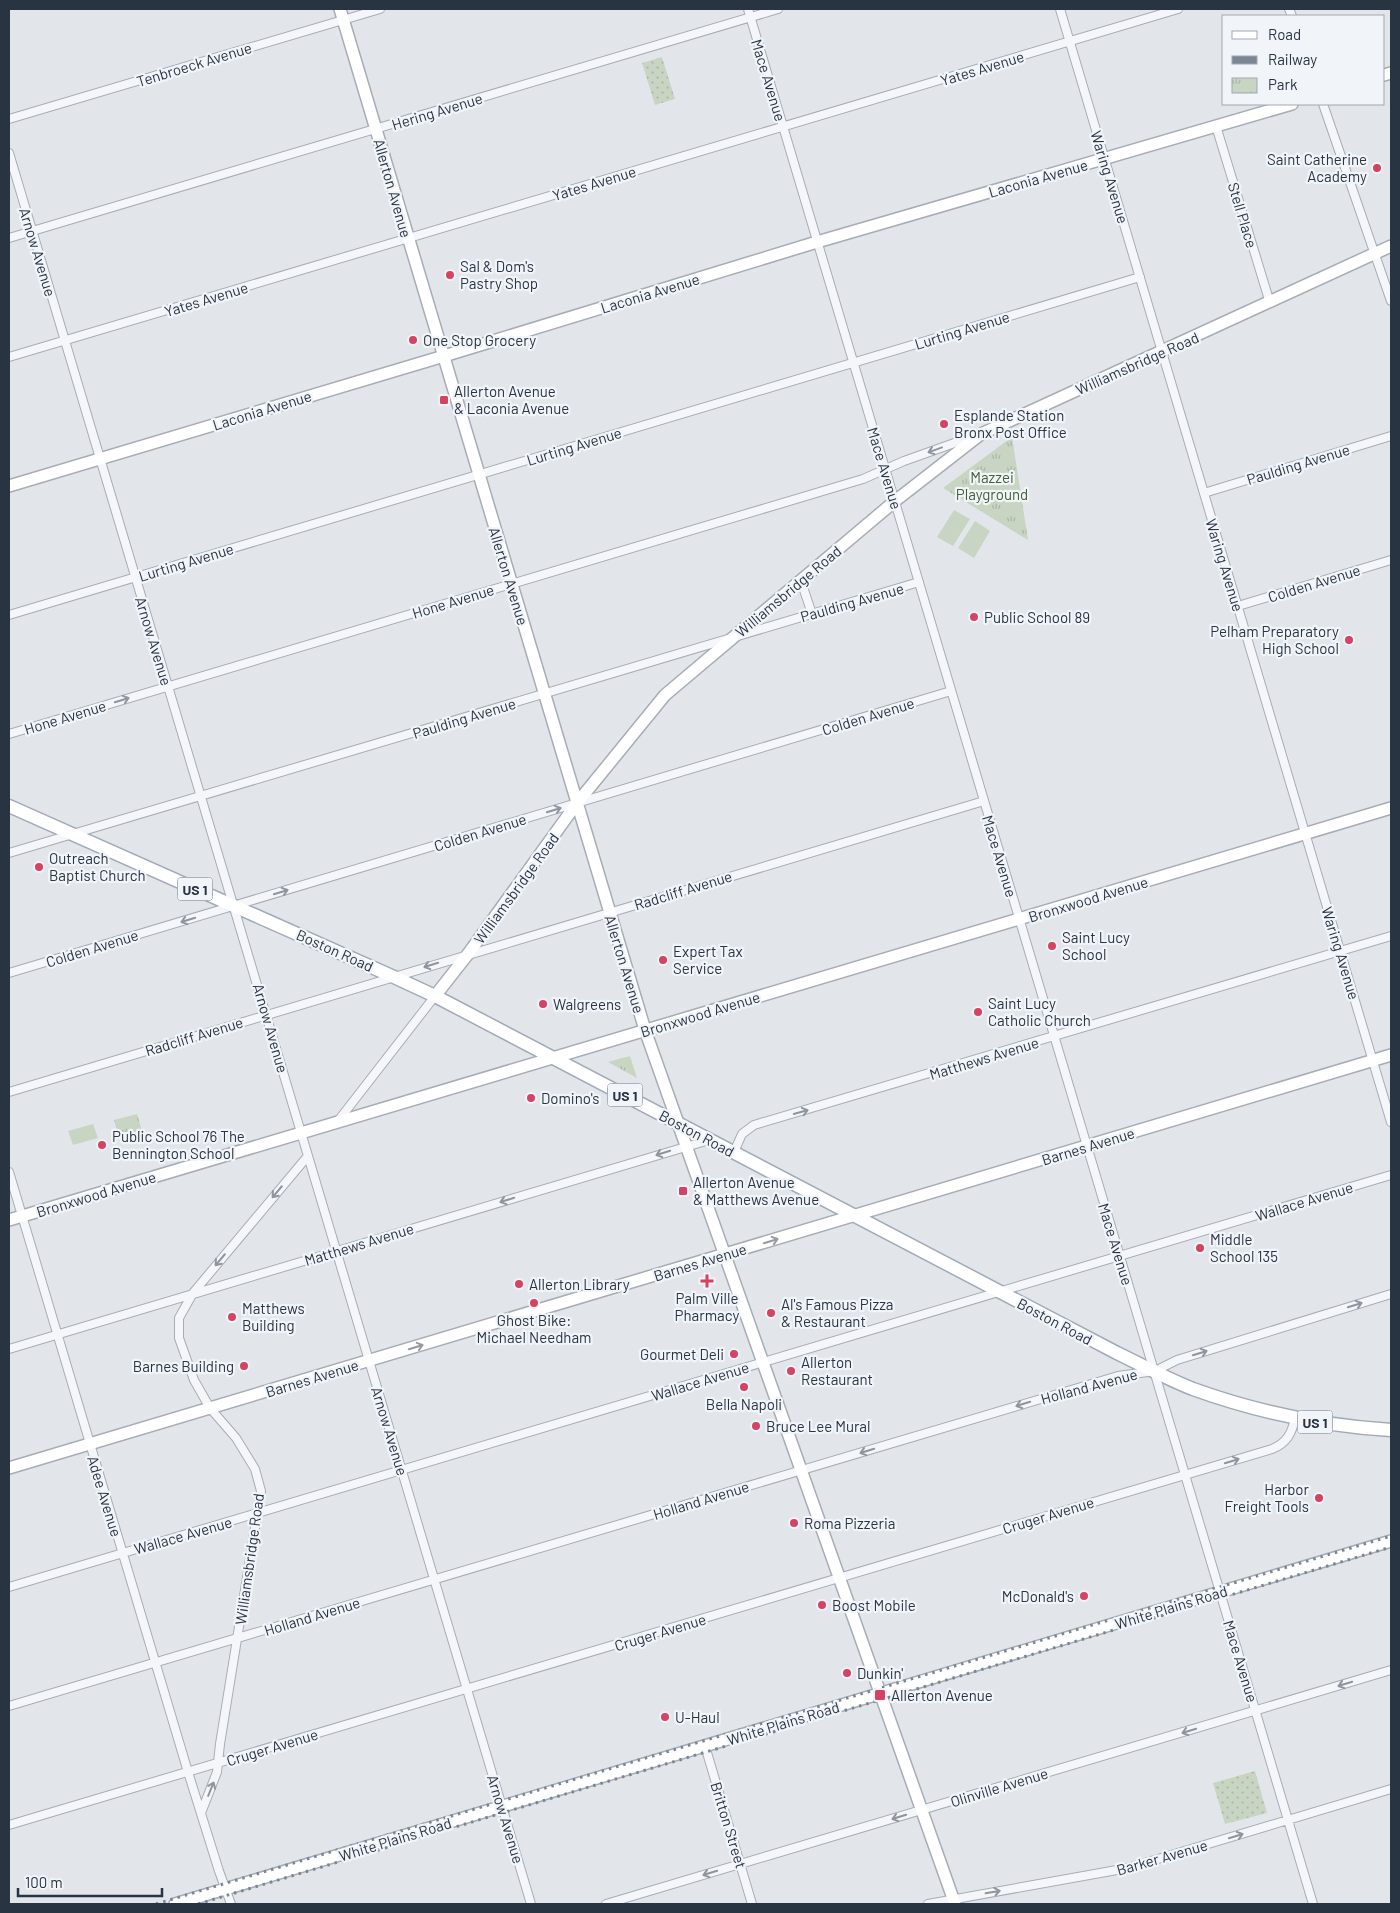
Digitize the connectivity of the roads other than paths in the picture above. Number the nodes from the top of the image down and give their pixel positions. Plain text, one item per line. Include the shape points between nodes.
1 (380, 9) edge
2 (748, 9) edge
3 (778, 9) edge
4 (1060, 9) edge
5 (1178, 9) edge
6 (341, 14) edge
7 (750, 17) junction
8 (1069, 41) junction
9 (1289, 105) edge
10 (1323, 105) edge
11 (9, 119) edge
12 (1216, 126) junction
13 (783, 127) junction
14 (376, 129) junction
15 (9, 153) edge
16 (1104, 159) junction
17 (32, 231) junction
18 (9, 238) edge
19 (408, 238) junction
20 (817, 242) junction
21 (1391, 246) edge
22 (1375, 255) junction
23 (1140, 277) junction
24 (1391, 301) edge
25 (1270, 303) junction
26 (65, 341) junction
27 (1162, 351) junction
28 (444, 356) junction
29 (9, 357) edge
30 (853, 362) junction
31 (981, 434) junction
32 (1391, 436) edge
33 (100, 459) junction
34 (885, 470) junction
35 (479, 474) junction
36 (9, 486) edge
37 (1204, 493) junction
38 (895, 501) junction
39 (1391, 560) edge
40 (135, 577) junction
41 (801, 581) junction
42 (919, 582) junction
43 (511, 584) junction
44 (1238, 606) junction
45 (812, 614) junction
46 (9, 615) edge
47 (735, 637) junction
48 (168, 686) junction
49 (951, 691) junction
50 (544, 694) junction
51 (9, 734) edge
52 (200, 796) junction
53 (984, 801) junction
54 (577, 803) junction
55 (9, 806) edge
56 (1391, 808) edge
57 (72, 834) junction
58 (1306, 834) junction
59 (9, 853) edge
60 (234, 906) junction
61 (609, 912) junction
62 (1019, 919) junction
63 (1391, 936) edge
64 (1340, 951) junction
65 (468, 954) junction
66 (9, 973) edge
67 (394, 977) junction
68 (435, 996) junction
69 (266, 1015) junction
70 (645, 1030) junction
71 (1054, 1037) junction
72 (1391, 1056) edge
73 (551, 1058) junction
74 (1373, 1061) junction
75 (9, 1092) edge
76 (678, 1122) junction
77 (1391, 1122) edge
78 (337, 1123) junction
79 (302, 1133) junction
80 (710, 1140) junction
81 (686, 1146) junction
82 (1087, 1146) junction
83 (734, 1152) junction
84 (307, 1157) junction
85 (9, 1172) edge
86 (1391, 1175) edge
87 (855, 1215) junction
88 (22, 1216) junction
89 (9, 1220) edge
90 (336, 1251) junction
91 (724, 1255) junction
92 (1120, 1256) junction
93 (1000, 1292) junction
94 (193, 1293) junction
95 (1391, 1294) edge
96 (57, 1334) junction
97 (9, 1349) edge
98 (369, 1361) junction
99 (762, 1363) junction
100 (1155, 1371) junction
101 (210, 1408) junction
102 (1295, 1418) junction
103 (1391, 1430) edge
104 (90, 1444) junction
105 (9, 1468) edge
106 (402, 1470) junction
107 (801, 1470) junction
108 (1185, 1474) junction
109 (259, 1513) junction
110 (1391, 1541) edge
111 (122, 1553) junction
112 (839, 1578) junction
113 (434, 1579) junction
114 (9, 1587) edge
115 (1220, 1592) junction
116 (238, 1638) junction
117 (155, 1663) junction
118 (1391, 1670) edge
119 (467, 1689) junction
120 (880, 1694) junction
121 (9, 1706) edge
122 (1256, 1710) junction
123 (705, 1746) junction
124 (218, 1763) junction
125 (188, 1772) junction
126 (1391, 1789) edge
127 (502, 1807) junction
128 (922, 1810) junction
129 (201, 1814) junction
130 (1288, 1820) junction
131 (9, 1825) edge
132 (740, 1864) junction
133 (226, 1889) junction
134 (954, 1902) edge
135 (175, 1904) edge
136 (231, 1904) edge
137 (531, 1904) edge
138 (606, 1904) edge
139 (752, 1904) edge
140 (928, 1904) edge
141 (1313, 1904) edge

1 - 6 street, Tenbroeck Avenue
2 - 7 street, Mace Avenue
3 - 7 street, Hering Avenue
4 - 8 street, Waring Avenue
5 - 8 street, Yates Avenue
6 - 11 street, Tenbroeck Avenue
6 - 14 main road, Allerton Avenue
7 - 13 street, Mace Avenue
7 - 14 street, Hering Avenue
8 - 13 street, Yates Avenue
8 - 16 street, Waring Avenue
9 - 12 main road, Laconia Avenue
10 - 22 street
12 - 16 main road, Laconia Avenue
12 - 25 street, Stell Place
13 - 19 street, Yates Avenue
13 - 20 street, Mace Avenue
14 - 17 street, Hering Avenue
14 - 19 main road, Allerton Avenue
15 - 17 street, Arnow Avenue
16 - 20 main road, Laconia Avenue
16 - 23 street, Waring Avenue
17 - 18 street, Hering Avenue
17 - 26 street, Arnow Avenue
19 - 26 street, Yates Avenue
19 - 28 main road, Allerton Avenue
20 - 28 main road, Laconia Avenue
20 - 30 street, Mace Avenue
21 - 22 main road, Williamsbridge Road
22 - 24 street
22 - 25 main road, Williamsbridge Road
23 - 27 street, Waring Avenue
23 - 30 street, Lurting Avenue
25 - 27 main road, Williamsbridge Road
26 - 29 street, Yates Avenue
26 - 33 street, Arnow Avenue
27 - 31 main road, Williamsbridge Road
27 - 37 street, Waring Avenue
28 - 33 main road, Laconia Avenue
28 - 35 main road, Allerton Avenue
30 - 34 street, Mace Avenue
30 - 35 street, Lurting Avenue
31 -> 34 street, Hone Avenue
31 - 38 main road, Williamsbridge Road
32 - 37 street, Paulding Avenue
33 - 36 main road, Laconia Avenue
33 - 40 street, Arnow Avenue
34 - 38 street, Mace Avenue
34 - 43 street, Hone Avenue
35 - 40 street, Lurting Avenue
35 - 43 main road, Allerton Avenue
37 - 44 street, Waring Avenue
38 - 41 main road, Williamsbridge Road
38 - 42 street, Mace Avenue
39 - 44 street, Colden Avenue
40 - 46 street, Lurting Avenue
40 - 48 street, Arnow Avenue
41 - 45 street
41 - 47 main road, Williamsbridge Road
42 - 45 street, Paulding Avenue
42 - 49 street, Mace Avenue
43 - 48 street, Hone Avenue
43 - 50 main road, Allerton Avenue
44 - 58 street, Waring Avenue
45 - 47 street, Paulding Avenue
47 - 50 street, Paulding Avenue
47 - 54 main road, Williamsbridge Road via 665,695
51 -> 48 street, Hone Avenue
48 - 52 street, Arnow Avenue
49 - 53 street, Mace Avenue
49 - 54 street, Colden Avenue
50 - 52 street, Paulding Avenue
50 - 54 main road, Allerton Avenue
52 - 57 street, Paulding Avenue
52 - 60 street, Arnow Avenue
53 - 61 street, Radcliff Avenue
53 - 62 street, Mace Avenue
60 -> 54 street, Colden Avenue
54 - 61 main road, Allerton Avenue
54 - 65 main road, Williamsbridge Road
55 - 57 main road, Boston Road / US 1
56 - 58 main road, Bronxwood Avenue
57 - 59 street, Paulding Avenue
57 - 60 main road, Boston Road / US 1
58 - 62 main road, Bronxwood Avenue
58 - 64 street, Waring Avenue
60 -> 66 street, Colden Avenue
60 - 67 main road, Boston Road / US 1
60 - 69 street, Arnow Avenue
61 - 65 street, Radcliff Avenue
61 - 70 main road, Allerton Avenue
62 - 70 main road, Bronxwood Avenue
62 - 71 street, Mace Avenue
63 - 64 street, Matthews Avenue
64 - 71 street, Matthews Avenue
64 - 74 street, Waring Avenue
65 -> 67 street, Radcliff Avenue
65 - 68 main road, Williamsbridge Road
67 - 68 main road, Boston Road / US 1
67 - 69 street, Radcliff Avenue
68 - 73 main road, Boston Road / US 1
68 - 78 street, Williamsbridge Road
69 - 75 street, Radcliff Avenue
69 - 79 street, Arnow Avenue
70 - 73 main road, Bronxwood Avenue
70 - 76 main road, Allerton Avenue
71 - 82 street, Mace Avenue
83 -> 71 street, Matthews Avenue via 742,1134 754,1125
72 - 74 main road, Barnes Avenue
73 - 76 main road, Boston Road / US 1
73 - 78 main road, Bronxwood Avenue
74 - 77 street, Waring Avenue
74 - 82 main road, Barnes Avenue
76 - 80 main road, Boston Road / US 1
76 - 81 main road, Allerton Avenue
78 - 79 main road, Bronxwood Avenue
79 - 84 street, Arnow Avenue
79 - 88 main road, Bronxwood Avenue
80 - 81 street, Matthews Avenue
80 - 83 main road, Boston Road / US 1
81 -> 90 street, Matthews Avenue
81 - 91 main road, Allerton Avenue
82 - 87 main road, Barnes Avenue
82 - 92 street, Mace Avenue
83 - 87 main road, Boston Road / US 1
84 - 90 street, Arnow Avenue
84 -> 94 street, Williamsbridge Road
85 - 88 street, Adee Avenue
86 - 92 street, Wallace Avenue
91 -> 87 main road, Barnes Avenue
87 - 93 main road, Boston Road / US 1
88 - 89 main road, Bronxwood Avenue
88 - 96 street, Adee Avenue
90 - 94 street, Matthews Avenue
90 - 98 street, Arnow Avenue
98 -> 91 main road, Barnes Avenue
91 - 99 main road, Allerton Avenue
92 - 93 street, Wallace Avenue
92 - 100 street, Mace Avenue
93 - 99 street, Wallace Avenue
93 - 100 main road, Boston Road / US 1
94 - 96 street, Matthews Avenue
94 - 101 street, Williamsbridge Road via 180,1318 179,1338 194,1380
100 -> 95 street, Holland Avenue via 1177,1360
96 - 97 street, Matthews Avenue
96 - 104 street, Adee Avenue
98 - 101 main road, Barnes Avenue
98 - 106 street, Arnow Avenue
99 - 106 street, Wallace Avenue
99 - 107 main road, Allerton Avenue
100 - 102 main road, Boston Road / US 1 via 1194,1389
100 -> 107 street, Holland Avenue via 1125,1374
100 - 108 street, Mace Avenue
101 - 104 main road, Barnes Avenue
101 - 109 street, Williamsbridge Road via 236,1438 255,1469 261,1491
102 - 103 main road, Boston Road / US 1
108 -> 102 street, Cruger Avenue via 1279,1446 1289,1436
104 - 105 main road, Barnes Avenue
104 - 111 street, Adee Avenue
106 - 109 street, Wallace Avenue
106 - 113 street, Arnow Avenue
107 - 112 main road, Allerton Avenue
107 - 113 street, Holland Avenue
108 - 112 street, Cruger Avenue
108 - 115 street, Mace Avenue
109 - 111 street, Wallace Avenue
109 - 116 street, Williamsbridge Road
110 - 115 main road, White Plains Road
111 - 114 street, Wallace Avenue
111 - 117 street, Adee Avenue
112 - 119 street, Cruger Avenue
112 - 120 main road, Allerton Avenue
113 - 116 street, Holland Avenue
113 - 119 street, Arnow Avenue
115 - 120 main road, White Plains Road
115 - 122 street, Mace Avenue
116 - 117 street, Holland Avenue
116 - 124 street, Williamsbridge Road
117 - 121 street, Holland Avenue
117 - 125 street, Adee Avenue
118 -> 122 street, Olinville Avenue
119 - 124 street, Cruger Avenue
119 - 127 street, Arnow Avenue
120 - 123 main road, White Plains Road
120 - 128 main road, Allerton Avenue
122 -> 128 street, Olinville Avenue
122 - 130 street, Mace Avenue
123 - 127 main road, White Plains Road
123 - 132 street, Britton Street
124 - 125 street, Cruger Avenue
129 -> 124 street, Williamsbridge Road
125 - 129 street, Adee Avenue
125 - 131 street, Cruger Avenue
126 - 130 street, Barker Avenue
127 - 133 main road, White Plains Road
127 - 137 street, Arnow Avenue
128 -> 132 street, Olinville Avenue
128 - 134 main road, Allerton Avenue
129 - 133 street, Adee Avenue
134 -> 130 street, Barker Avenue via 1119,1870
130 - 141 street, Mace Avenue
132 -> 138 street, Olinville Avenue
132 - 139 street, Britton Street
133 - 135 main road, White Plains Road
133 - 136 street, Adee Avenue
134 - 140 street, Barker Avenue

